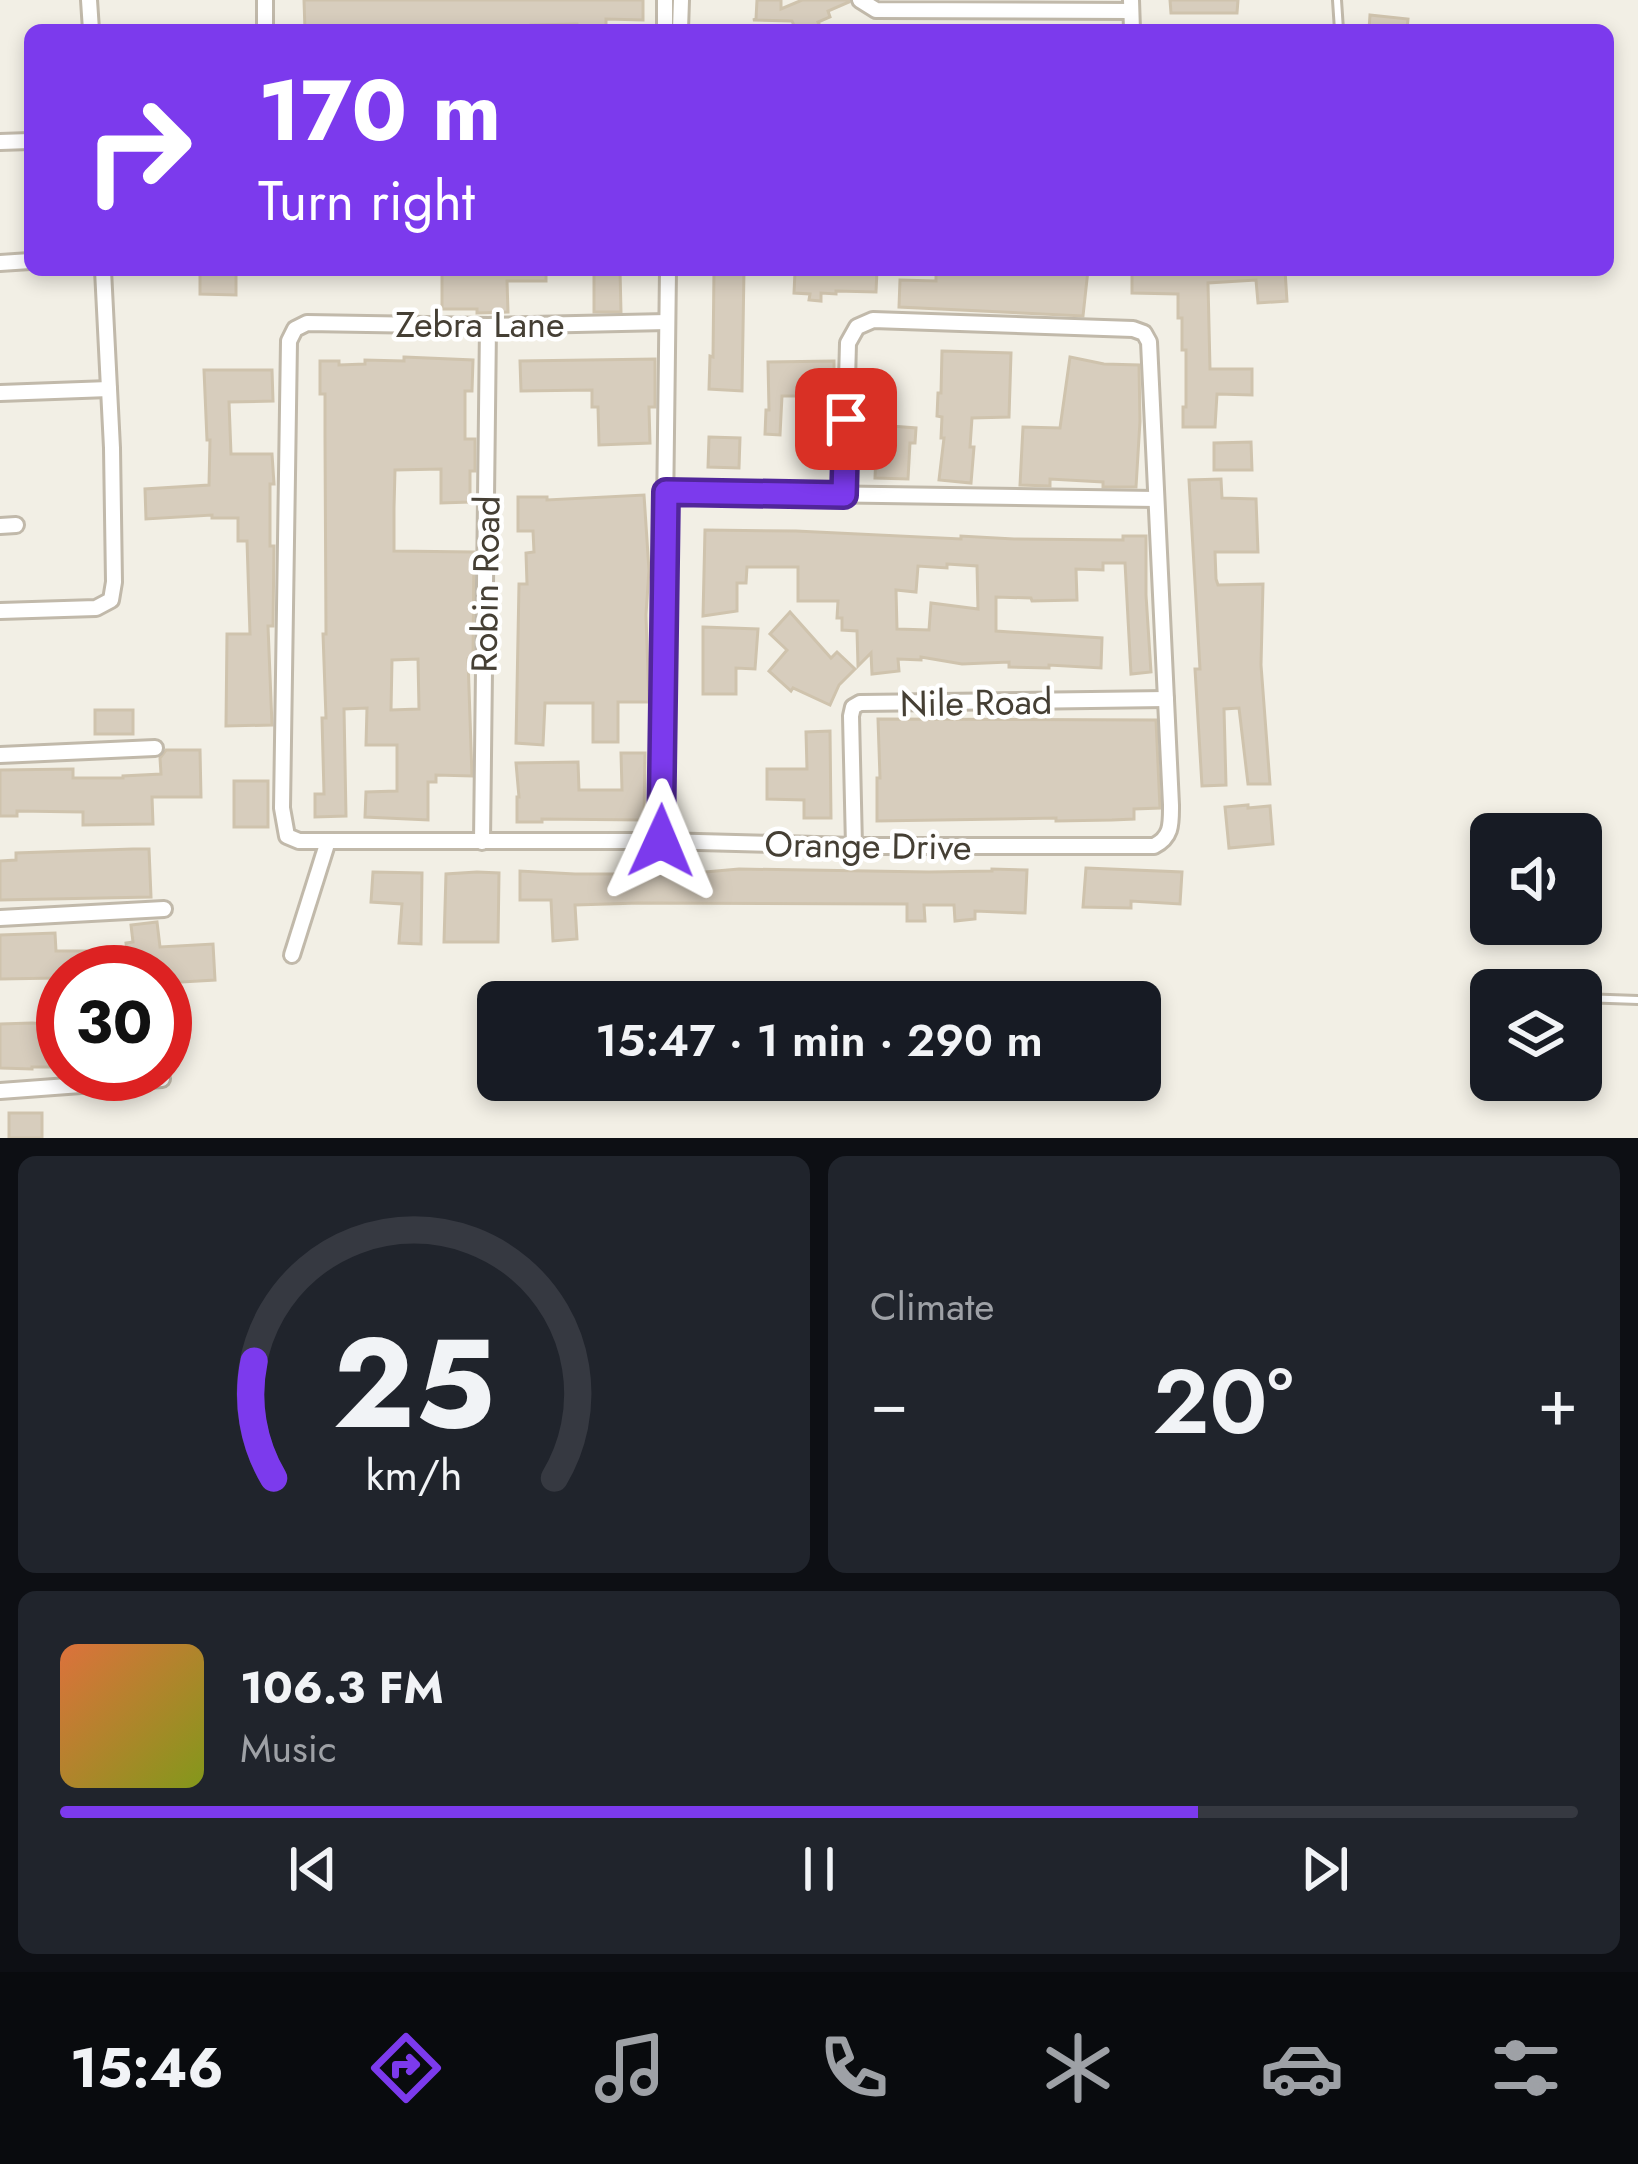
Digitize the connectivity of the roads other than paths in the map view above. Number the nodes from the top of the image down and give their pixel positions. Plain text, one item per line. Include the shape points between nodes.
1 (860, 0) edge
2 (1131, 5) edge
3 (104, 276) edge
4 (668, 276) edge
5 (667, 322) junction
6 (488, 326) junction
7 (109, 389) junction
8 (0, 393) edge
9 (666, 492) junction
10 (844, 495) junction
11 (1156, 499) junction
12 (0, 611) edge
13 (1166, 699) junction
14 (155, 748) dead end
15 (0, 755) edge
16 (287, 836) joint
17 (328, 841) junction
18 (661, 841) junction
19 (482, 842) junction
20 (854, 846) junction
21 (164, 910) dead end
22 (0, 918) edge
23 (292, 956) dead end
24 (1602, 999) edge
25 (1638, 1000) edge
26 (36, 1088) edge
27 (0, 1091) edge

1 - 2 street via 876,10
3 - 7 street
4 - 5 street
5 - 6 street, Zebra Lane
5 - 9 street
6 - 16 street, Zebra Lane via 308,323 289,341
6 - 19 street, Robin Road
7 - 8 street
7 - 12 street via 111,600 96,608
9 - 10 street
9 - 18 street
10 - 11 street
10 - 11 street via 848,343 872,320 1144,333
11 - 13 street
13 - 20 street, Nile Road via 860,703 851,716
13 - 20 street, Orange Drive via 1171,829 1154,846
14 - 15 street
16 - 17 street, Orange Drive
17 - 19 street, Orange Drive
17 - 23 street
18 - 19 street, Orange Drive
18 - 20 street, Orange Drive
21 - 22 street
24 - 25 lane
26 - 27 street

